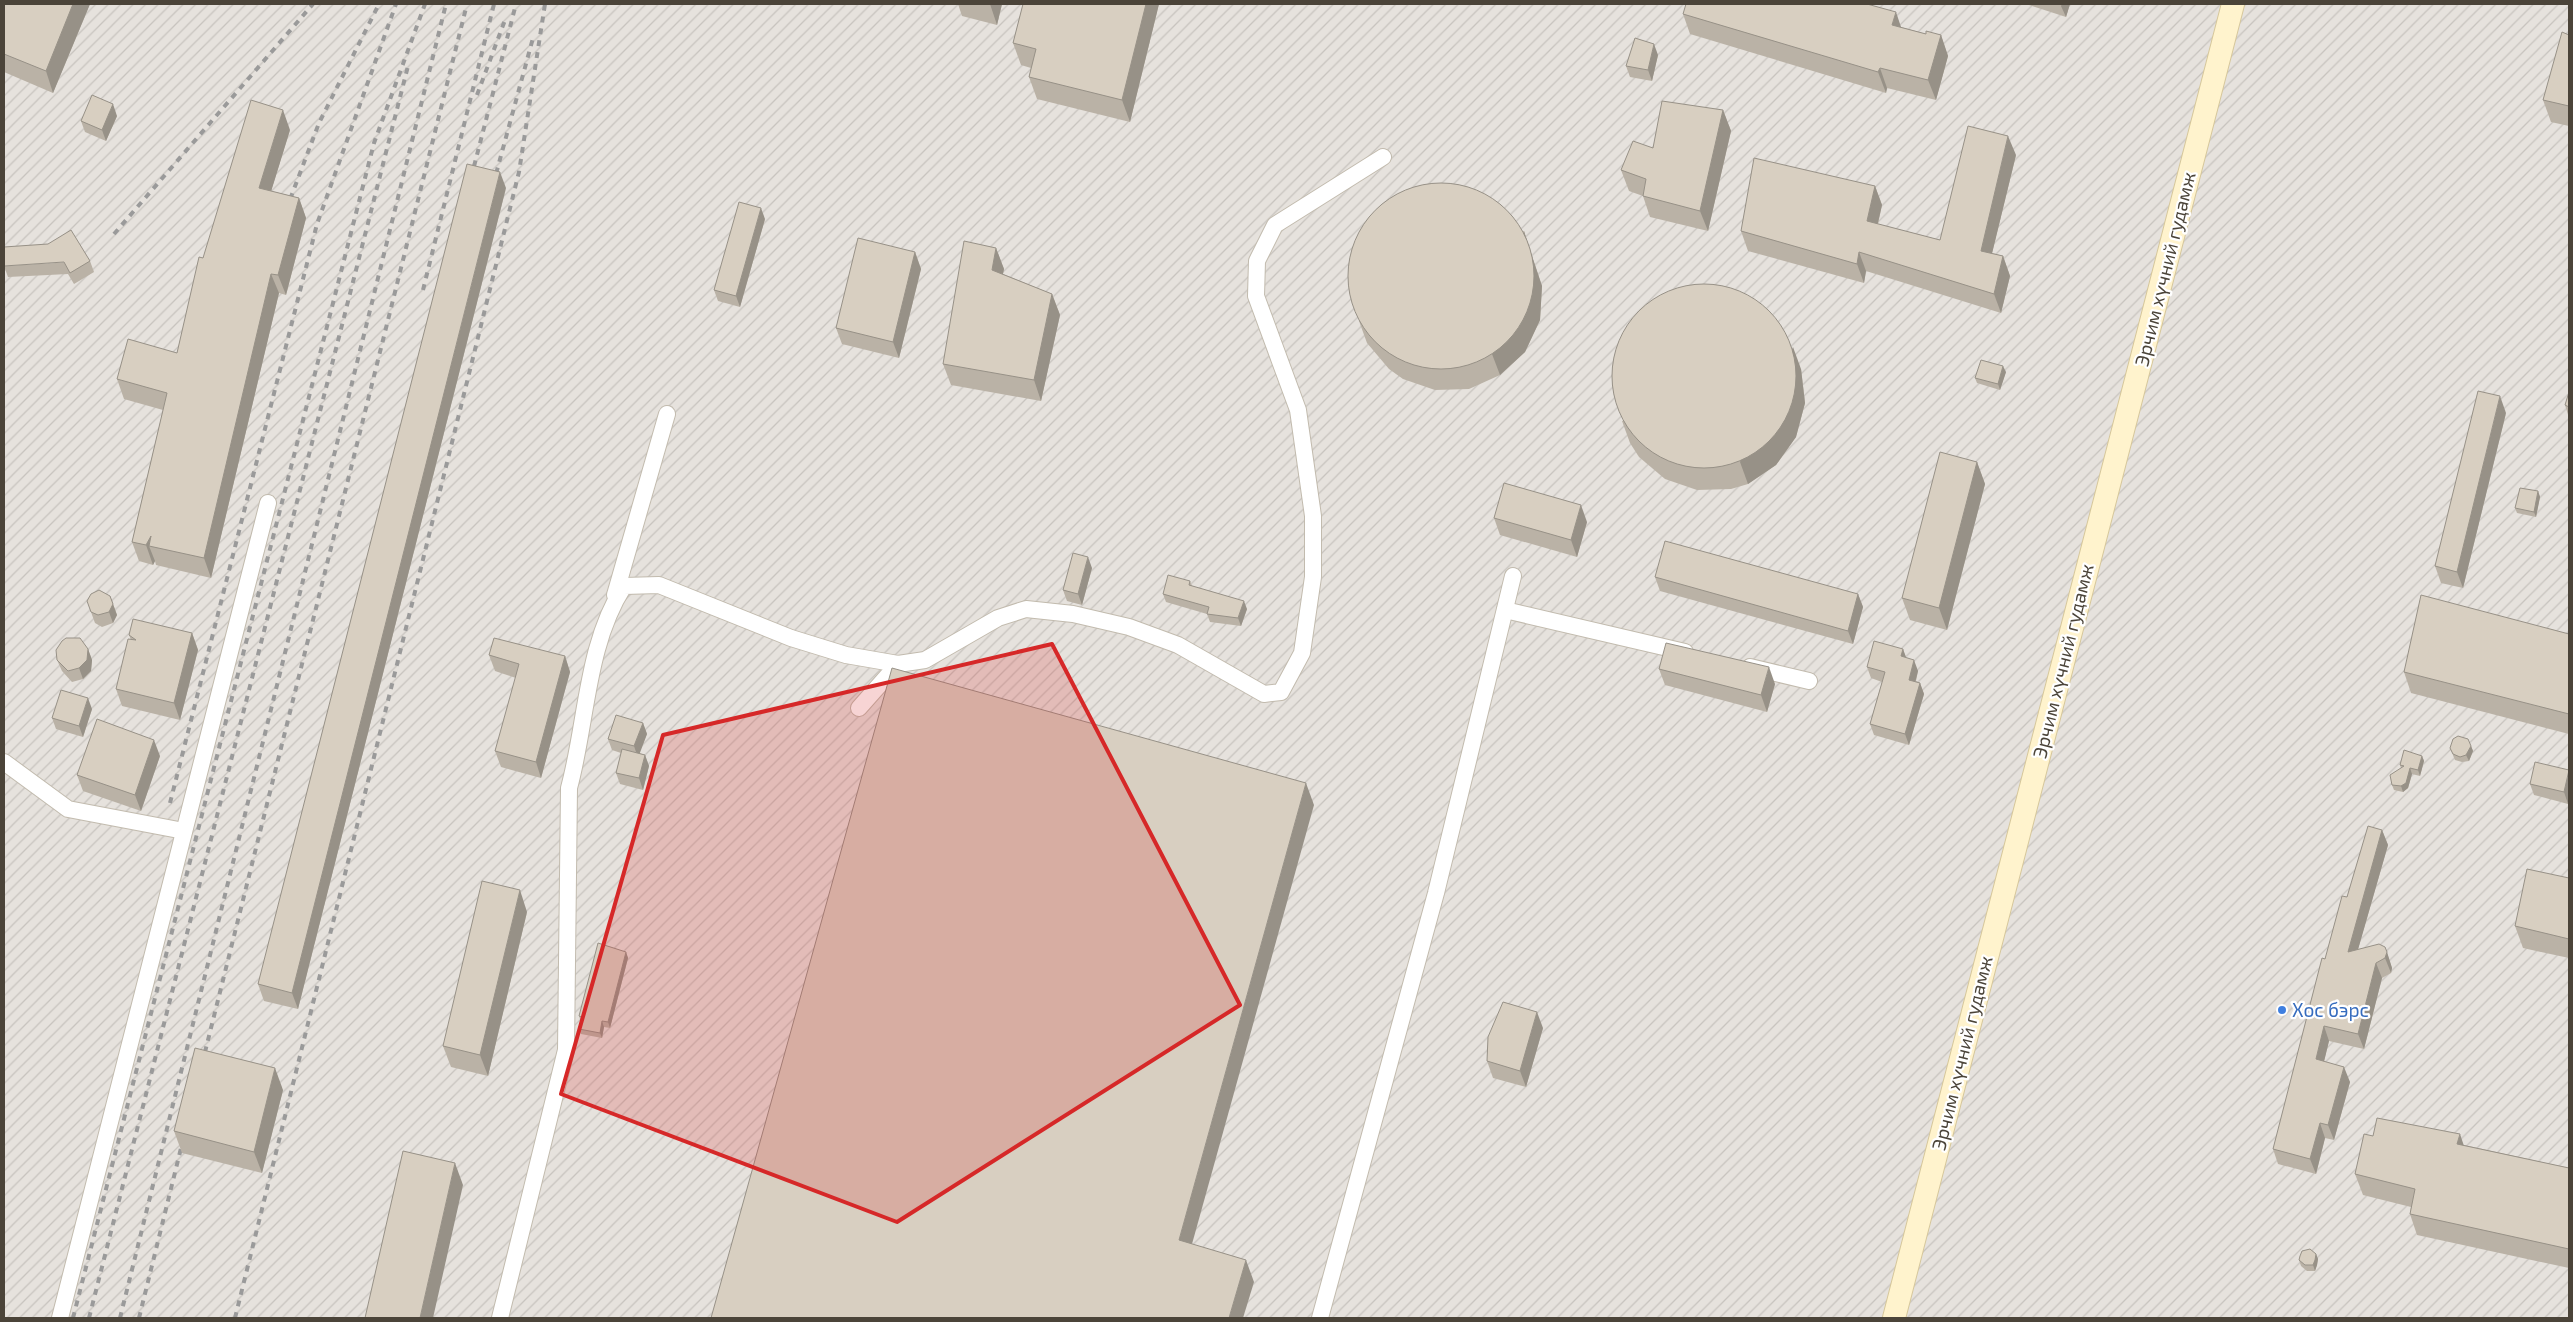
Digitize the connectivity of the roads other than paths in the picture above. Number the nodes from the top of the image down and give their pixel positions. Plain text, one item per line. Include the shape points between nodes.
1 (2233, 4) edge
2 (1383, 158) dead end
3 (667, 414) dead end
4 (268, 503) dead end
5 (1513, 576) dead end
6 (611, 607) junction
7 (1505, 610) junction
8 (1704, 656) edge
9 (1733, 663) edge
10 (898, 664) junction
11 (1809, 681) dead end
12 (859, 708) dead end
13 (4, 762) edge
14 (184, 831) junction
15 (60, 1318) edge
16 (500, 1318) edge
17 (1320, 1318) edge
18 (1894, 1318) edge

1 - 18 main road, Эрчим хүчний гудамж
2 - 10 street via 1275,225 1257,262 1256,296 1298,410 1313,516 1313,577 1302,652 1281,692 1264,694 1178,645 1128,627 1073,614 1026,609 998,618 925,660
3 - 6 street
4 - 14 street
5 - 7 street
6 - 10 street via 624,586 658,584 791,638 846,655
6 - 16 street via 596,655 570,788 566,1050
7 - 8 street
7 - 17 street via 1436,893
9 - 11 street
10 - 12 street
13 - 14 street via 68,809
14 - 15 street

